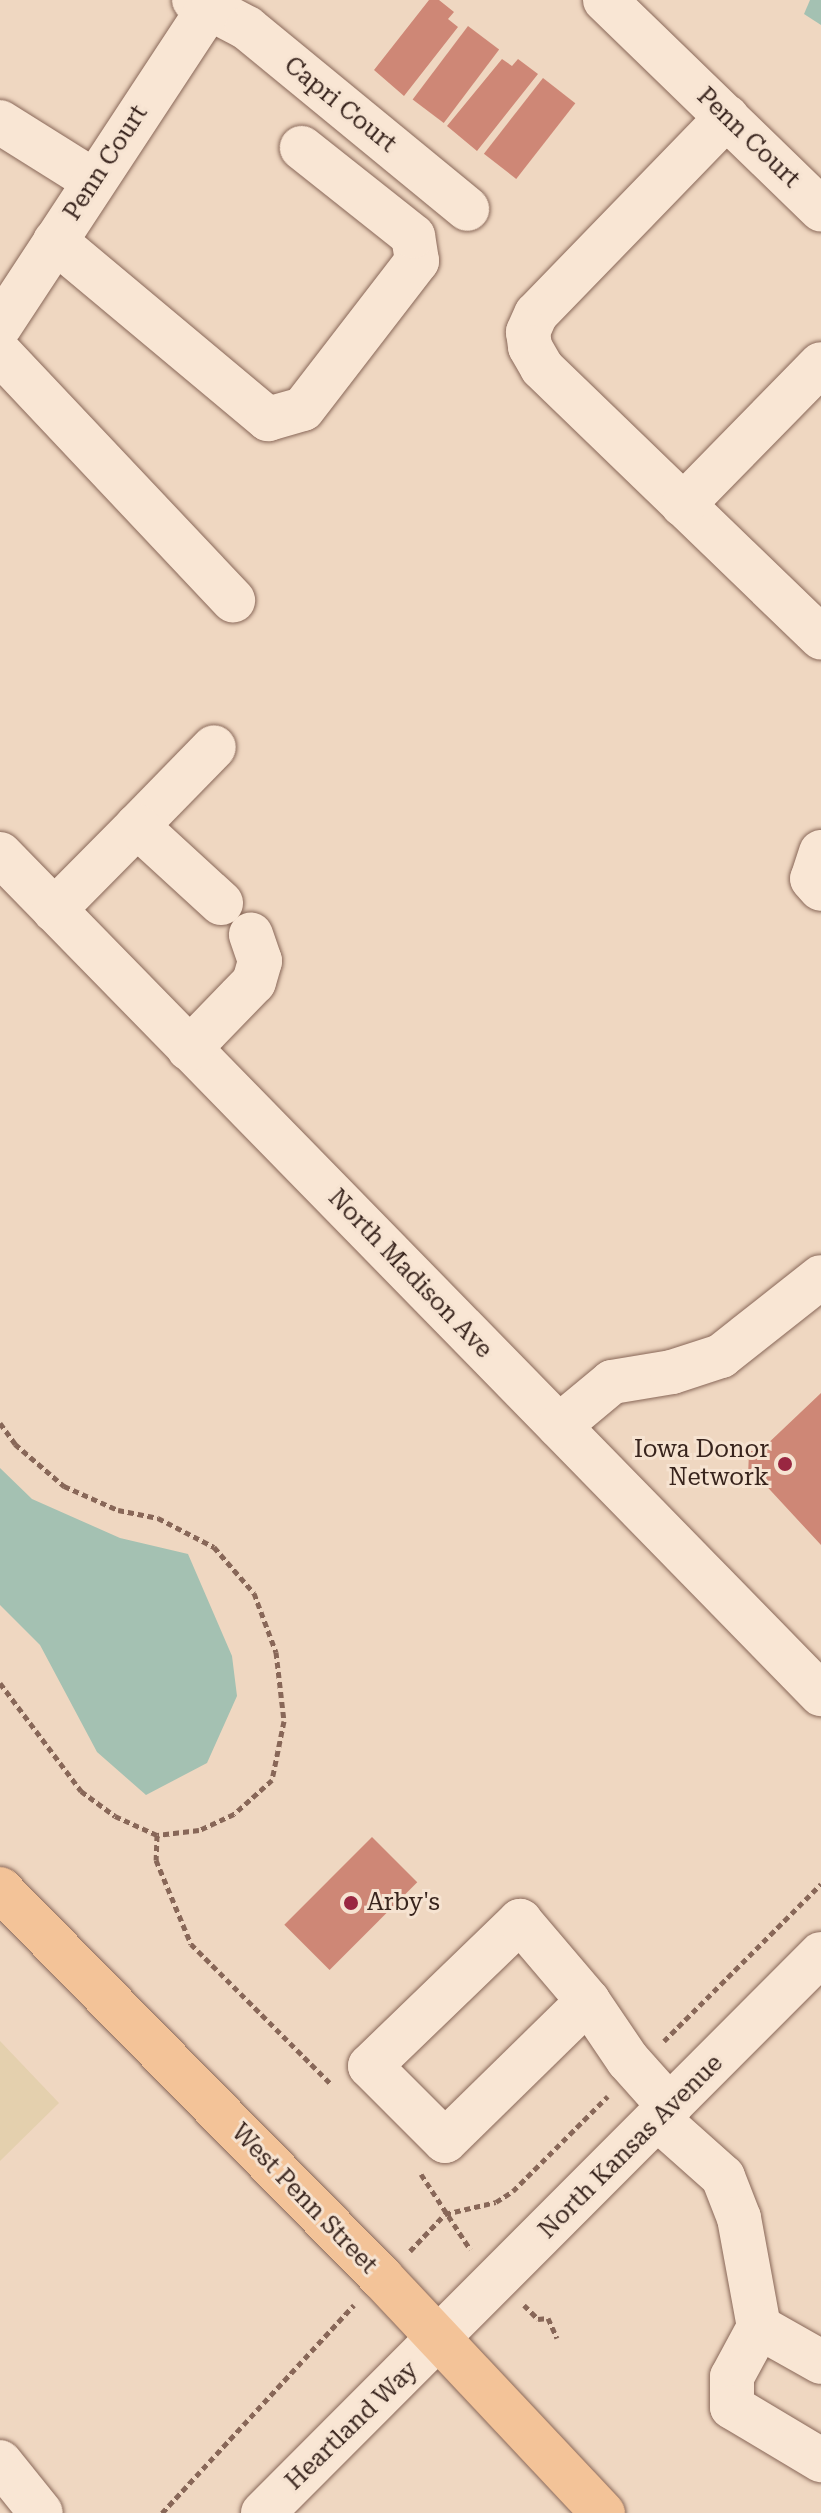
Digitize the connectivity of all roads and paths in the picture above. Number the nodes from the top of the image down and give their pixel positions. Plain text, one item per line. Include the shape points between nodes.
1 (605, 0) edge
2 (205, 3) edge
3 (727, 117) junction
4 (0, 122) edge
5 (302, 148) dead end
6 (94, 181) junction
7 (467, 209) dead end
8 (821, 209) edge
9 (55, 241) junction
10 (0, 326) edge
11 (0, 353) edge
12 (821, 364) edge
13 (683, 505) junction
14 (233, 600) dead end
15 (821, 637) edge
16 (214, 747) dead end
17 (137, 826) junction
18 (821, 852) edge
19 (0, 854) edge
20 (821, 889) edge
21 (221, 903) dead end
22 (54, 910) junction
23 (251, 935) dead end
24 (189, 1049) junction
25 (821, 1277) edge
26 (0, 1423) edge
27 (559, 1426) junction
28 (0, 1683) edge
29 (821, 1694) edge
30 (157, 1835) junction
31 (821, 1884) edge
32 (0, 1889) edge
33 (821, 1954) edge
34 (588, 2001) junction
35 (636, 2068) junction
36 (344, 2096) dead end
37 (664, 2113) junction
38 (410, 2162) dead end
39 (445, 2214) junction
40 (382, 2278) junction
41 (759, 2327) junction
42 (440, 2339) junction
43 (821, 2362) edge
44 (821, 2460) edge
45 (0, 2462) edge
46 (41, 2513) edge
47 (162, 2513) edge
48 (263, 2513) edge
49 (603, 2513) edge

1 - 3 street, Penn Court
2 - 6 street, Penn Court
2 - 7 street, Capri Court via 247,28
3 - 8 street, Penn Court
3 - 13 street via 536,314 528,332 542,368
4 - 6 street
5 - 9 street via 413,236 417,261 303,409 268,419
6 - 9 street, Penn Court
9 - 10 street, Penn Court
11 - 14 street
12 - 13 street
13 - 15 street
16 - 17 street
17 - 21 street
17 - 22 street
18 - 20 street via 812,879
19 - 22 street, North Madison Ave
22 - 24 street, North Madison Ave
23 - 24 street via 260,961 254,982
24 - 27 street, North Madison Ave
25 - 27 street via 721,1356 672,1372 612,1382
26 - 30 path via 15,1444 64,1486 118,1510 158,1518 214,1547 254,1593 276,1652 284,1721 272,1780 234,1814 199,1830
27 - 29 street, North Madison Ave
28 - 30 path via 81,1791 115,1816
30 - 36 path via 156,1860 191,1944
31 - 35 path
32 - 40 main road, West Penn Street
33 - 37 street, North Kansas Avenue
34 - 34 street via 520,1921 370,2066 445,2141
34 - 35 street
35 - 37 street
35 - 39 path via 513,2191 496,2202
37 - 41 street via 723,2177 739,2218
37 - 42 street, North Kansas Avenue
38 - 39 path
39 - 40 path
40 - 42 main road, West Penn Street
40 - 47 path
41 - 43 street
41 - 44 street via 732,2377 732,2407
42 - 48 street, Heartland Way
42 - 49 main road, West Penn Street
45 - 46 street

